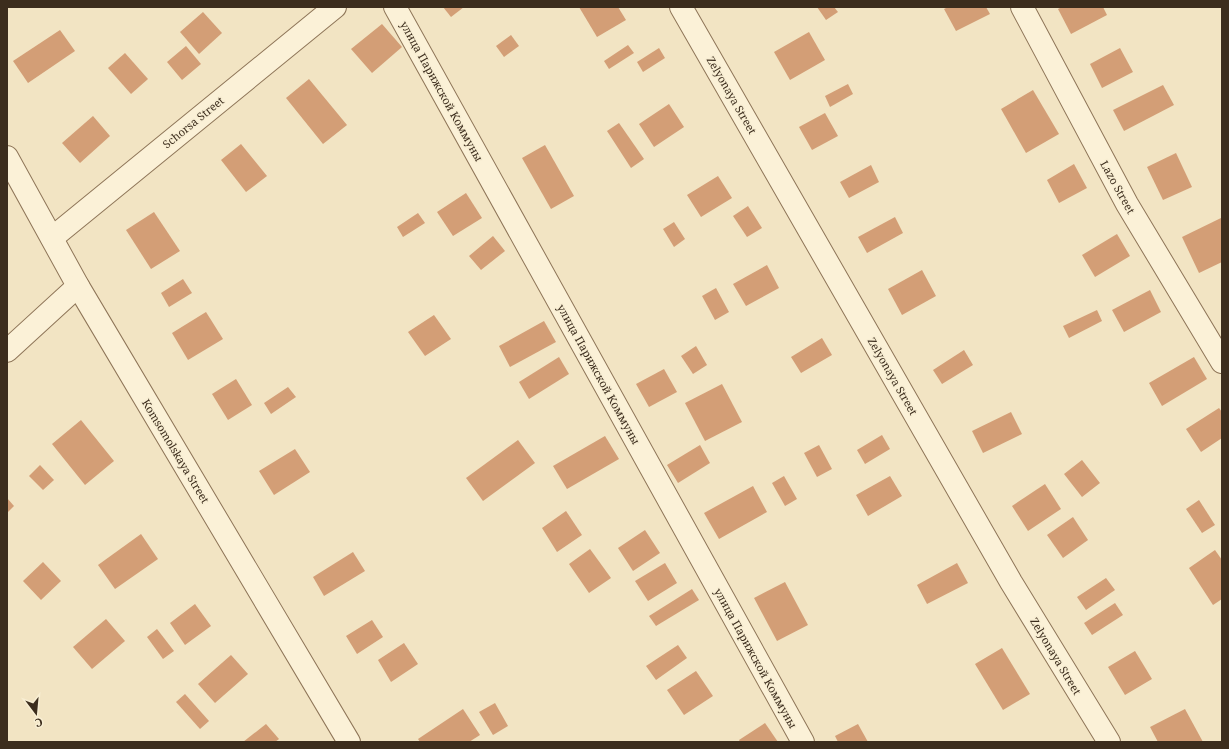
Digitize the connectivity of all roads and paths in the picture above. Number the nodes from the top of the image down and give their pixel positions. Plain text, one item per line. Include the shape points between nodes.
1 (335, 7) edge
2 (395, 7) edge
3 (681, 7) edge
4 (1022, 7) edge
5 (7, 157) edge
6 (52, 238) junction
7 (78, 286) junction
8 (7, 351) edge
9 (1222, 362) edge
10 (349, 742) edge
11 (803, 742) edge
12 (1109, 742) edge

1 - 6 street, Schorsa Street
2 - 11 street, улица Парижской Коммуны
3 - 12 street, Zelyonaya Street via 1011,582
4 - 9 street, Lazo Street via 1127,204
5 - 6 street, Komsomolskaya Street
6 - 7 street, Komsomolskaya Street
7 - 8 street
7 - 10 street, Komsomolskaya Street

